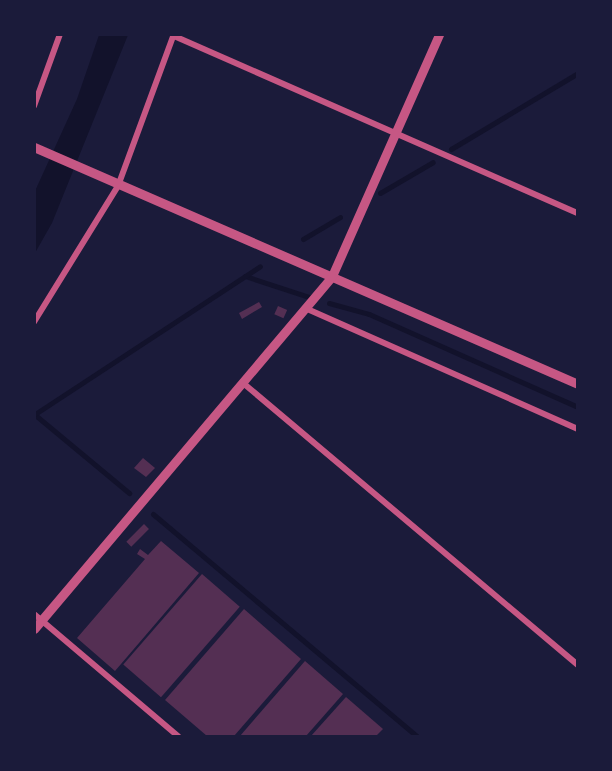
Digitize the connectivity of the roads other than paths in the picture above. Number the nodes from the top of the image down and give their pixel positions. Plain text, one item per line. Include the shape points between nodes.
1 (60, 34) edge
2 (439, 34) edge
3 (174, 35) edge
4 (34, 106) edge
5 (395, 133) junction
6 (34, 147) edge
7 (118, 186) junction
8 (578, 213) edge
9 (332, 276) junction
10 (305, 308) junction
11 (34, 322) edge
12 (243, 383) junction
13 (578, 384) edge
14 (578, 429) edge
15 (38, 617) edge
16 (34, 629) edge
17 (578, 665) edge
18 (178, 736) edge

1 - 4 street
2 - 5 street
3 - 5 street
3 - 7 street
5 - 8 street
5 - 9 street
6 - 7 street
7 - 9 street
7 - 11 street
9 - 10 street
9 - 13 street
10 - 12 street
10 - 14 street
12 - 15 street
12 - 17 street
15 - 16 street
15 - 18 street

